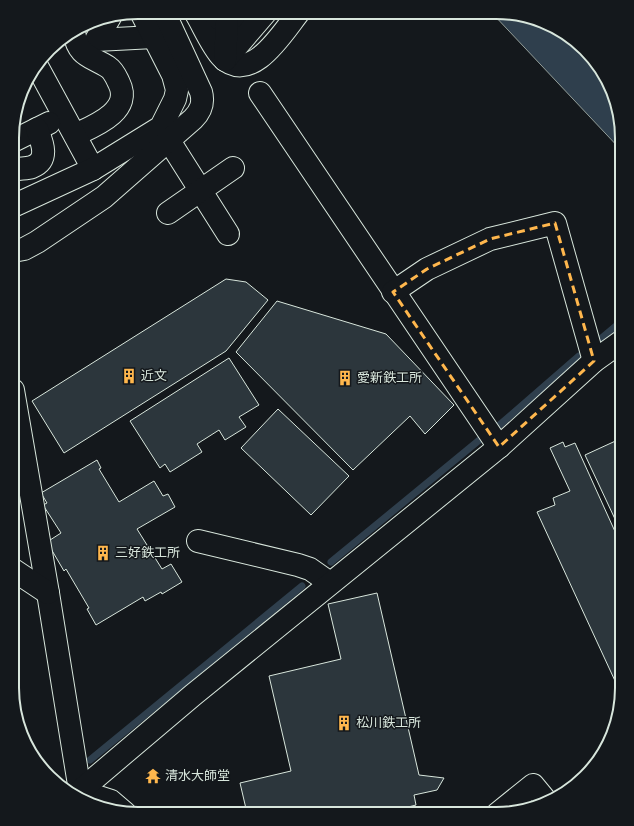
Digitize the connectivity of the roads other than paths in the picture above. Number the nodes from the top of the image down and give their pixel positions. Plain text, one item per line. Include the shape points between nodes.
1 (145, 19) edge
2 (167, 19) edge
3 (199, 19) edge
4 (226, 19) edge
5 (260, 19) edge
6 (293, 19) edge
7 (106, 23) edge
8 (75, 37) edge
9 (154, 37) junction
10 (225, 60) junction
11 (38, 73) edge
12 (260, 93) dead end
13 (65, 115) junction
14 (37, 129) junction
15 (165, 133) junction
16 (75, 135) junction
17 (19, 138) edge
18 (233, 168) dead end
19 (19, 169) edge
20 (93, 169) junction
21 (201, 190) junction
22 (19, 203) edge
23 (168, 212) dead end
24 (228, 234) dead end
25 (19, 250) edge
26 (393, 292) junction
27 (615, 346) edge
28 (594, 362) junction
29 (19, 425) edge
30 (499, 447) junction
31 (198, 541) dead end
32 (19, 574) edge
33 (330, 583) junction
34 (48, 593) junction
35 (77, 790) edge
36 (80, 792) edge
37 (88, 796) edge
38 (543, 797) edge
39 (116, 805) edge
40 (506, 807) edge

1 - 9 street
2 - 15 street via 203,98 197,115
3 - 10 street
4 - 10 street
5 - 10 street
6 - 10 street via 263,57 255,62 240,66
7 - 9 street via 96,40
8 - 16 street via 83,53 113,72 121,94 117,109 107,119
9 - 15 street via 173,75 177,90
11 - 13 street
12 - 26 street
13 - 14 street
13 - 16 street
14 - 17 street
14 - 19 street via 44,152 40,162
15 - 20 street
15 - 21 street
15 - 25 street via 104,197 37,242
16 - 20 street
18 - 21 street
20 - 22 street
21 - 23 street
21 - 24 street
26 - 28 street via 427,269 490,239 555,223
26 - 30 street
27 - 28 street
28 - 30 street
29 - 34 street
30 - 33 street
31 - 33 street via 298,565 310,569
32 - 34 street
33 - 36 street via 187,700
34 - 35 street
37 - 39 street via 111,801
38 - 40 street via 533,785

